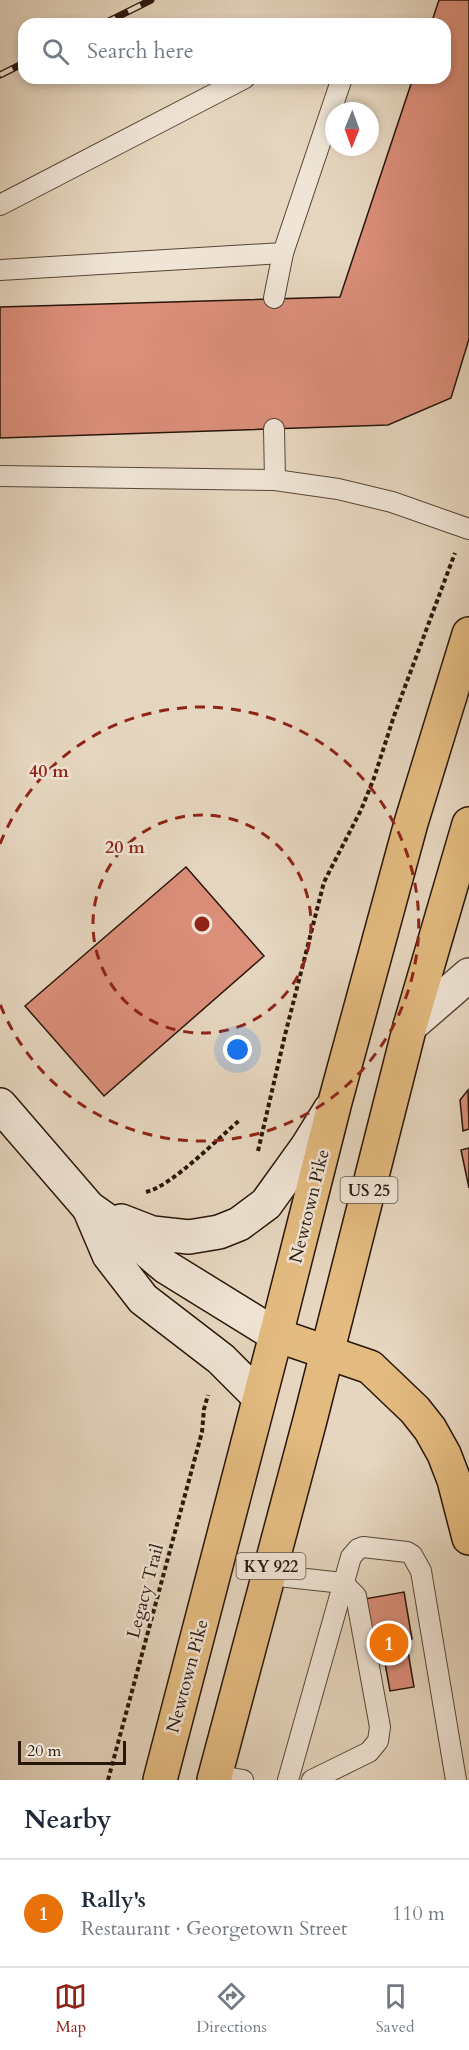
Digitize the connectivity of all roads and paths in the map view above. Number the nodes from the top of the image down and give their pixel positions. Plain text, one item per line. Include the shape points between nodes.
1 (232, 84) edge
2 (340, 84) edge
3 (0, 205) edge
4 (284, 253) junction
5 (0, 270) edge
6 (274, 298) dead end
7 (274, 429) dead end
8 (0, 476) edge
9 (275, 480) junction
10 (467, 529) edge
11 (469, 634) edge
12 (468, 834) edge
13 (469, 975) edge
14 (410, 1026) junction
15 (335, 1102) junction
16 (0, 1105) edge
17 (240, 1120) dead end
18 (257, 1156) dead end
19 (144, 1192) dead end
20 (89, 1208) junction
21 (276, 1335) junction
22 (327, 1353) junction
23 (259, 1397) junction
24 (207, 1400) dead end
25 (469, 1538) edge
26 (269, 1575) junction
27 (343, 1583) junction
28 (224, 1778) edge
29 (108, 1780) edge
30 (160, 1780) edge
31 (288, 1780) edge
32 (312, 1780) edge
33 (456, 1780) edge

1 - 3 lane
2 - 4 lane
4 - 5 lane
4 - 6 lane
7 - 9 lane
8 - 9 lane
9 - 10 lane via 392,502
10 - 18 path via 374,778 324,882
11 - 15 main road, Newtown Pike / US 25 via 411,823
12 - 14 main road, US 25
13 - 14 main road
14 - 22 main road, US 25
15 - 20 main road via 266,1204 239,1224 189,1237 152,1233
15 - 21 main road, Newtown Pike / US 25
16 - 20 main road
17 - 19 path via 170,1180
20 - 21 main road via 166,1267
20 - 23 main road via 109,1255 143,1299 221,1359
21 - 22 main road
21 - 23 main road, Newtown Pike / KY 922
22 - 25 main road via 370,1367 423,1419 444,1454
22 - 26 main road, KY 922
23 - 30 main road, Newtown Pike / KY 922
24 - 29 path, Legacy Trail via 202,1432
26 - 27 lane
26 - 28 main road, KY 922
27 - 31 lane
27 - 32 lane via 356,1596 380,1728 378,1741 369,1752
27 - 33 lane via 351,1557 363,1547 407,1552 417,1562

